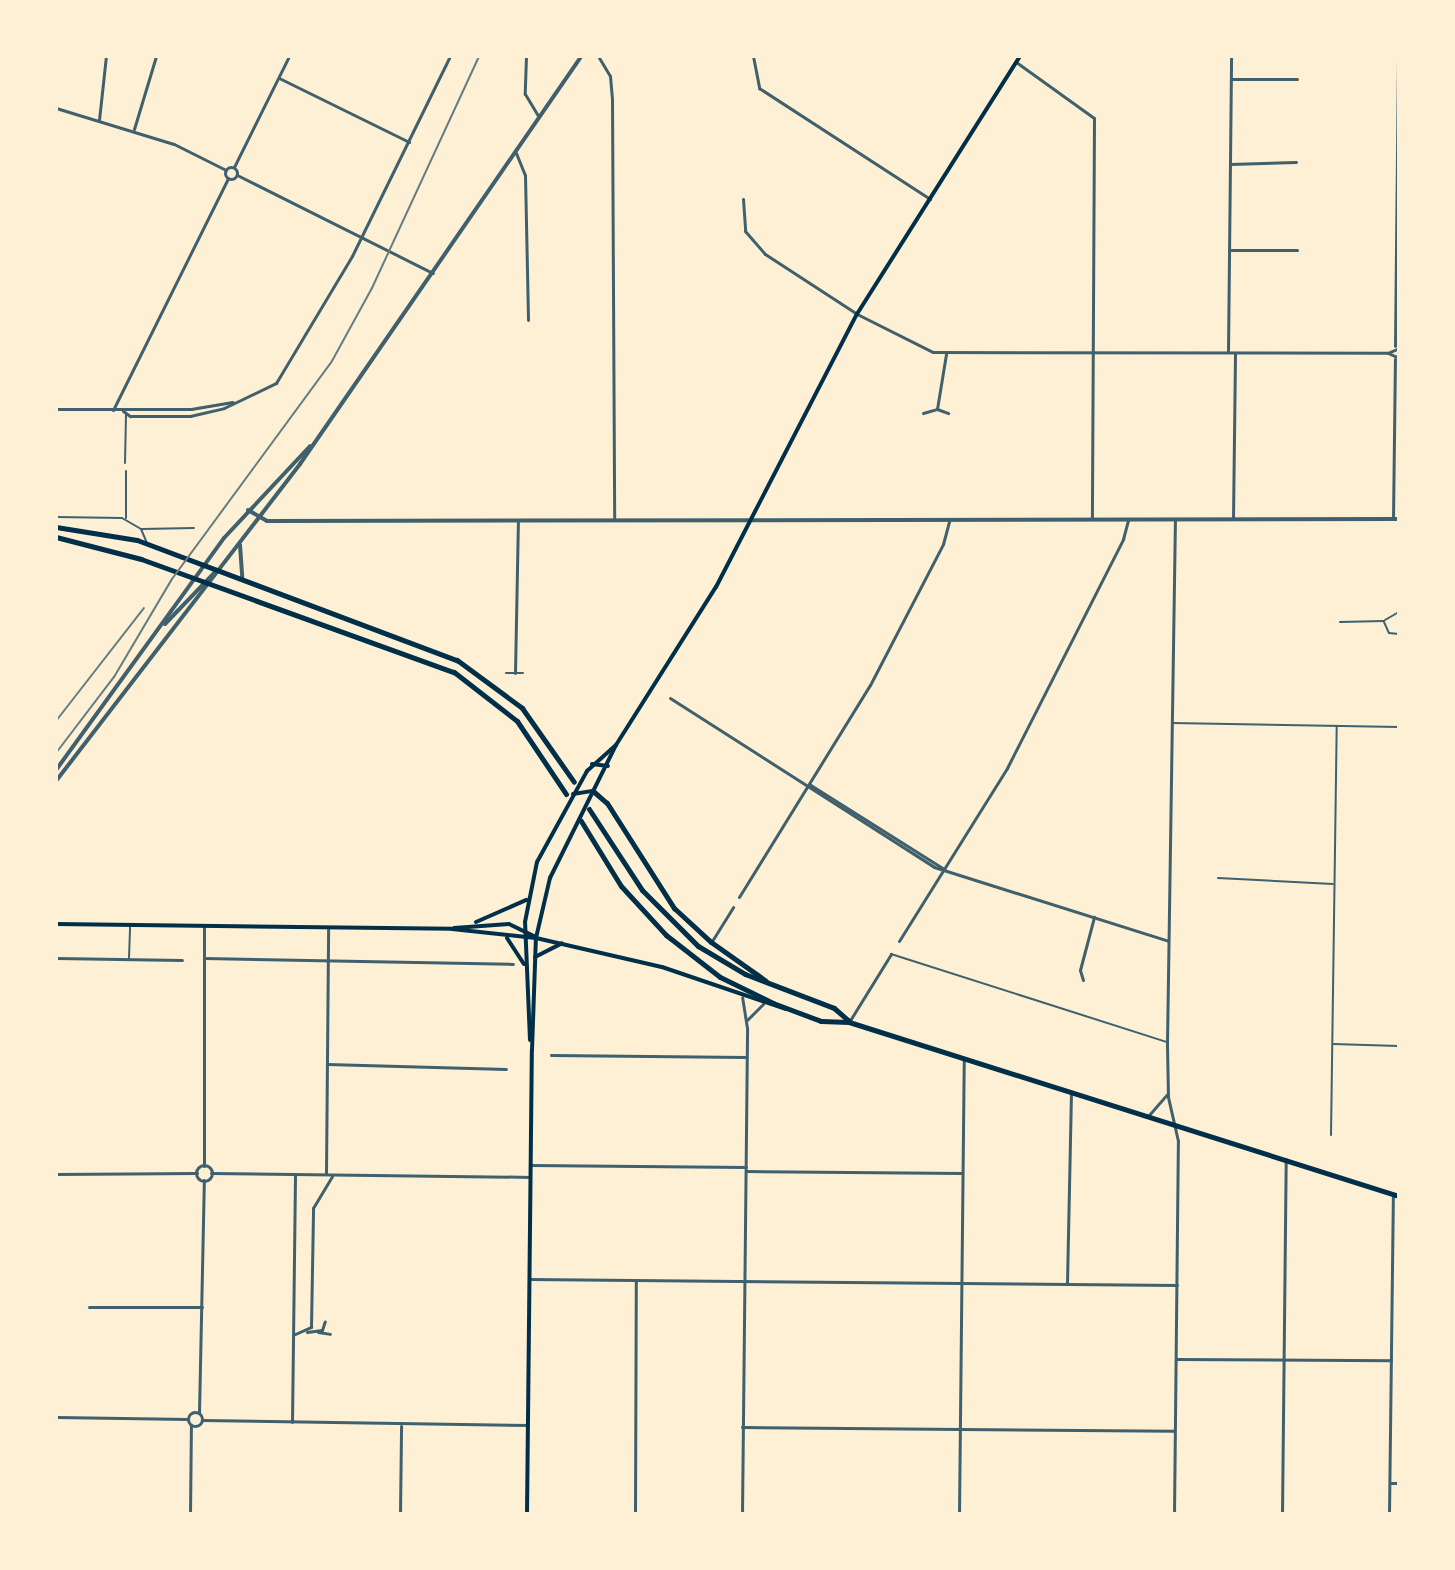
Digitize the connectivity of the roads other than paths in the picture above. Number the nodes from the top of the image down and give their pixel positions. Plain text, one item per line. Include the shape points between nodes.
1 (106, 56) edge
2 (156, 56) edge
3 (289, 56) edge
4 (450, 56) edge
5 (526, 56) edge
6 (581, 56) edge
7 (598, 56) edge
8 (753, 56) edge
9 (1020, 56) edge
10 (1231, 56) edge
11 (1398, 56) edge
12 (1016, 62) junction
13 (279, 78) junction
14 (1231, 79) junction
15 (1297, 79) dead end
16 (56, 108) edge
17 (540, 118) junction
18 (99, 120) junction
19 (1398, 121) edge
20 (134, 130) junction
21 (409, 142) junction
22 (516, 153) junction
23 (1296, 162) dead end
24 (1230, 164) junction
25 (234, 167) junction
26 (226, 170) junction
27 (237, 175) junction
28 (228, 178) junction
29 (743, 199) dead end
30 (930, 199) junction
31 (361, 237) junction
32 (1229, 250) junction
33 (1297, 250) dead end
34 (433, 273) junction
35 (857, 314) junction
36 (528, 320) dead end
37 (1397, 347) edge
38 (1093, 353) junction
39 (1228, 353) junction
40 (1235, 353) junction
41 (1388, 353) junction
42 (946, 354) junction
43 (1397, 359) edge
44 (56, 409) edge
45 (937, 409) junction
46 (113, 410) junction
47 (125, 413) junction
48 (923, 413) dead end
49 (948, 413) dead end
50 (312, 445) junction
51 (125, 463) dead end
52 (126, 471) dead end
53 (248, 510) junction
54 (258, 516) junction
55 (56, 517) edge
56 (614, 518) junction
57 (518, 519) junction
58 (949, 519) junction
59 (1092, 519) junction
60 (1128, 519) junction
61 (1175, 519) junction
62 (1233, 519) junction
63 (1396, 519) edge
64 (126, 520) junction
65 (749, 520) junction
66 (56, 527) edge
67 (194, 528) dead end
68 (141, 529) junction
69 (56, 537) edge
70 (240, 542) junction
71 (147, 543) junction
72 (206, 564) junction
73 (219, 569) junction
74 (242, 577) junction
75 (196, 578) junction
76 (208, 582) junction
77 (1399, 612) edge
78 (176, 616) junction
79 (1384, 621) junction
80 (1340, 622) dead end
81 (1399, 634) edge
82 (506, 673) dead end
83 (515, 673) junction
84 (523, 673) dead end
85 (670, 698) dead end
86 (1171, 723) junction
87 (1337, 726) junction
88 (1399, 727) edge
89 (616, 745) junction
90 (592, 764) junction
91 (608, 766) junction
92 (56, 770) edge
93 (56, 781) edge
94 (574, 782) dead end
95 (809, 784) junction
96 (591, 792) junction
97 (569, 794) junction
98 (589, 809) dead end
99 (581, 821) dead end
100 (944, 869) junction
101 (1218, 878) dead end
102 (1334, 884) junction
103 (739, 897) dead end
104 (528, 899) junction
105 (733, 907) dead end
106 (1094, 917) junction
107 (56, 924) edge
108 (470, 924) junction
109 (130, 926) junction
110 (204, 926) junction
111 (328, 929) junction
112 (452, 929) junction
113 (524, 929) junction
114 (506, 936) junction
115 (524, 937) junction
116 (536, 937) junction
117 (899, 941) dead end
118 (1168, 941) junction
119 (564, 942) junction
120 (711, 942) junction
121 (891, 954) joint
122 (535, 957) junction
123 (56, 958) edge
124 (204, 958) junction
125 (129, 959) junction
126 (182, 960) dead end
127 (328, 962) junction
128 (513, 964) dead end
129 (525, 967) junction
130 (1083, 980) dead end
131 (769, 984) junction
132 (742, 997) junction
133 (763, 1004) junction
134 (788, 1009) junction
135 (747, 1020) junction
136 (849, 1022) junction
137 (1167, 1043) junction
138 (1331, 1044) junction
139 (1399, 1046) edge
140 (532, 1050) junction
141 (551, 1055) dead end
142 (746, 1057) junction
143 (964, 1060) junction
144 (327, 1064) junction
145 (506, 1069) dead end
146 (1168, 1092) junction
147 (1071, 1095) junction
148 (1142, 1116) junction
149 (1174, 1126) junction
150 (1331, 1135) dead end
151 (1286, 1159) junction
152 (530, 1165) junction
153 (204, 1166) junction
154 (746, 1169) junction
155 (197, 1173) junction
156 (211, 1173) junction
157 (962, 1173) junction
158 (56, 1174) edge
159 (295, 1174) junction
160 (326, 1175) junction
161 (333, 1175) junction
162 (530, 1177) junction
163 (204, 1180) junction
164 (1396, 1195) edge
165 (529, 1279) junction
166 (636, 1280) junction
167 (743, 1281) junction
168 (961, 1283) junction
169 (1067, 1284) junction
170 (1177, 1285) junction
171 (89, 1307) dead end
172 (202, 1307) junction
173 (325, 1321) dead end
174 (307, 1332) junction
175 (318, 1332) junction
176 (330, 1334) dead end
177 (293, 1335) junction
178 (1176, 1359) junction
179 (1284, 1360) junction
180 (1391, 1360) junction
181 (1391, 1388) junction
182 (1399, 1388) edge
183 (199, 1413) junction
184 (56, 1417) edge
185 (188, 1419) junction
186 (202, 1420) junction
187 (292, 1422) junction
188 (401, 1424) junction
189 (191, 1425) junction
190 (528, 1425) junction
191 (742, 1427) junction
192 (959, 1429) junction
193 (1175, 1431) junction
194 (1390, 1483) junction
195 (1399, 1483) edge
196 (190, 1514) edge
197 (400, 1514) edge
198 (527, 1514) edge
199 (635, 1514) edge
200 (742, 1514) edge
201 (959, 1514) edge
202 (1174, 1514) edge
203 (1282, 1514) edge
204 (1389, 1514) edge

1 - 18 street
2 - 20 street
3 - 13 street
4 - 21 street
5 - 17 street via 525,94
6 - 17 street
7 - 56 street via 610,76 612,99
8 - 30 street via 759,88
9 - 12 main road
10 - 14 street
11 - 19 street
12 - 30 main road
12 - 38 street via 1094,116
13 - 21 street
13 - 25 street
14 - 15 street
14 - 24 street
16 - 18 street
17 - 22 street
18 - 20 street
19 - 37 street
20 - 26 street
21 - 31 street
22 - 34 street
22 - 36 street via 525,175
23 - 24 street
24 - 32 street
25 - 26 street
25 - 27 street
26 - 28 street
27 - 28 street
27 - 31 street
28 - 46 street
29 - 35 street via 741,219 753,244
30 - 35 main road
31 - 34 street
31 - 47 street via 276,383 190,416
32 - 33 street
32 - 39 street
34 - 50 street
35 - 42 street
35 - 65 main road
37 - 41 street
38 - 39 street
38 - 42 street
38 - 59 street
39 - 40 street
40 - 41 street
40 - 62 street
41 - 43 street
42 - 45 street
43 - 63 street
44 - 46 street
45 - 48 street
45 - 49 street
46 - 47 street
47 - 51 lane
50 - 53 street
50 - 54 street
52 - 64 lane
53 - 54 street
53 - 72 street
54 - 57 street via 267,521
54 - 70 street
55 - 64 lane
56 - 57 street
56 - 65 street
57 - 83 street
58 - 59 street
58 - 65 street
58 - 95 street via 943,544 870,685
59 - 60 street
60 - 61 street
60 - 100 street via 1123,539 1007,768
61 - 62 street
61 - 86 street
62 - 63 street
64 - 68 lane
65 - 89 main road via 716,587
66 - 71 highway
67 - 68 lane
68 - 71 lane
69 - 75 highway
70 - 73 street
70 - 74 street
71 - 72 highway
72 - 73 highway
72 - 75 street
73 - 74 highway
73 - 76 street
74 - 94 highway via 432,649 480,673 530,718
75 - 76 highway
75 - 78 street
76 - 78 street
76 - 97 highway via 466,679 517,721
77 - 79 lane via 1389,613
78 - 92 street via 163,624
78 - 93 street
79 - 80 lane
79 - 81 lane via 1389,633
82 - 83 lane
83 - 84 lane
85 - 95 street
86 - 87 lane
86 - 118 street
87 - 88 lane
87 - 102 lane
89 - 90 main road
89 - 91 main road
90 - 91 main road
90 - 97 main road
91 - 96 main road
95 - 100 street
95 - 103 street
96 - 97 main road
96 - 116 main road via 550,878
96 - 120 highway via 607,803 664,895
97 - 104 main road via 537,862
98 - 131 highway via 627,871 678,929 722,962
99 - 134 highway via 621,886 666,935 720,977
100 - 106 street
100 - 117 street
101 - 102 lane
102 - 138 lane
104 - 108 main road
104 - 113 main road
105 - 120 street
106 - 118 street
106 - 130 street via 1080,970
107 - 109 main road
108 - 112 main road
108 - 113 main road
109 - 110 main road
109 - 125 lane
110 - 111 main road
110 - 124 street
111 - 112 main road
111 - 127 street
112 - 114 main road
113 - 115 main road
113 - 116 main road
114 - 115 main road
114 - 129 main road
115 - 116 main road
115 - 129 main road
116 - 119 main road
116 - 122 main road
118 - 137 street
119 - 122 main road
119 - 132 main road via 689,975
120 - 131 highway
121 - 136 street
121 - 137 lane
122 - 140 main road
123 - 125 street
124 - 127 street
124 - 153 street
125 - 126 street
127 - 128 street
127 - 144 street
129 - 140 main road
131 - 136 highway via 834,1008
132 - 133 main road
132 - 135 street
133 - 134 main road
133 - 135 street
134 - 136 highway via 828,1022
135 - 142 street
136 - 143 highway
137 - 146 street
138 - 139 lane
138 - 150 lane
140 - 152 main road
141 - 142 street
142 - 154 street
143 - 147 highway
143 - 157 street
144 - 145 street
144 - 160 street
146 - 148 street via 1158,1109
146 - 149 street
147 - 148 highway
147 - 169 street
148 - 149 highway
149 - 151 highway
149 - 170 street
151 - 164 highway
151 - 179 street
152 - 154 street
152 - 162 main road
153 - 155 street
153 - 156 street
154 - 157 street
154 - 167 street
155 - 158 street
155 - 163 street
156 - 159 street
156 - 163 street
157 - 168 street
159 - 160 street
159 - 177 street
160 - 161 street
161 - 162 street
161 - 174 street via 313,1208
162 - 165 main road
163 - 172 street
164 - 180 street
165 - 166 street
165 - 190 main road
166 - 167 street
166 - 199 street
167 - 168 street
167 - 191 street
168 - 169 street
168 - 192 street
169 - 170 street
170 - 178 street
171 - 172 street
172 - 183 street
173 - 175 street
174 - 175 street
174 - 177 street
175 - 176 street
177 - 187 street
178 - 179 street
178 - 193 street
179 - 180 street
179 - 203 street
180 - 181 street
181 - 182 street
181 - 194 street
183 - 185 street
183 - 186 street
184 - 185 street
185 - 189 street
186 - 187 street
186 - 189 street
187 - 188 street
188 - 190 street
188 - 197 street
189 - 196 street
190 - 198 main road
191 - 192 street
191 - 200 street
192 - 193 street
192 - 201 street
193 - 202 street
194 - 195 street
194 - 204 street

